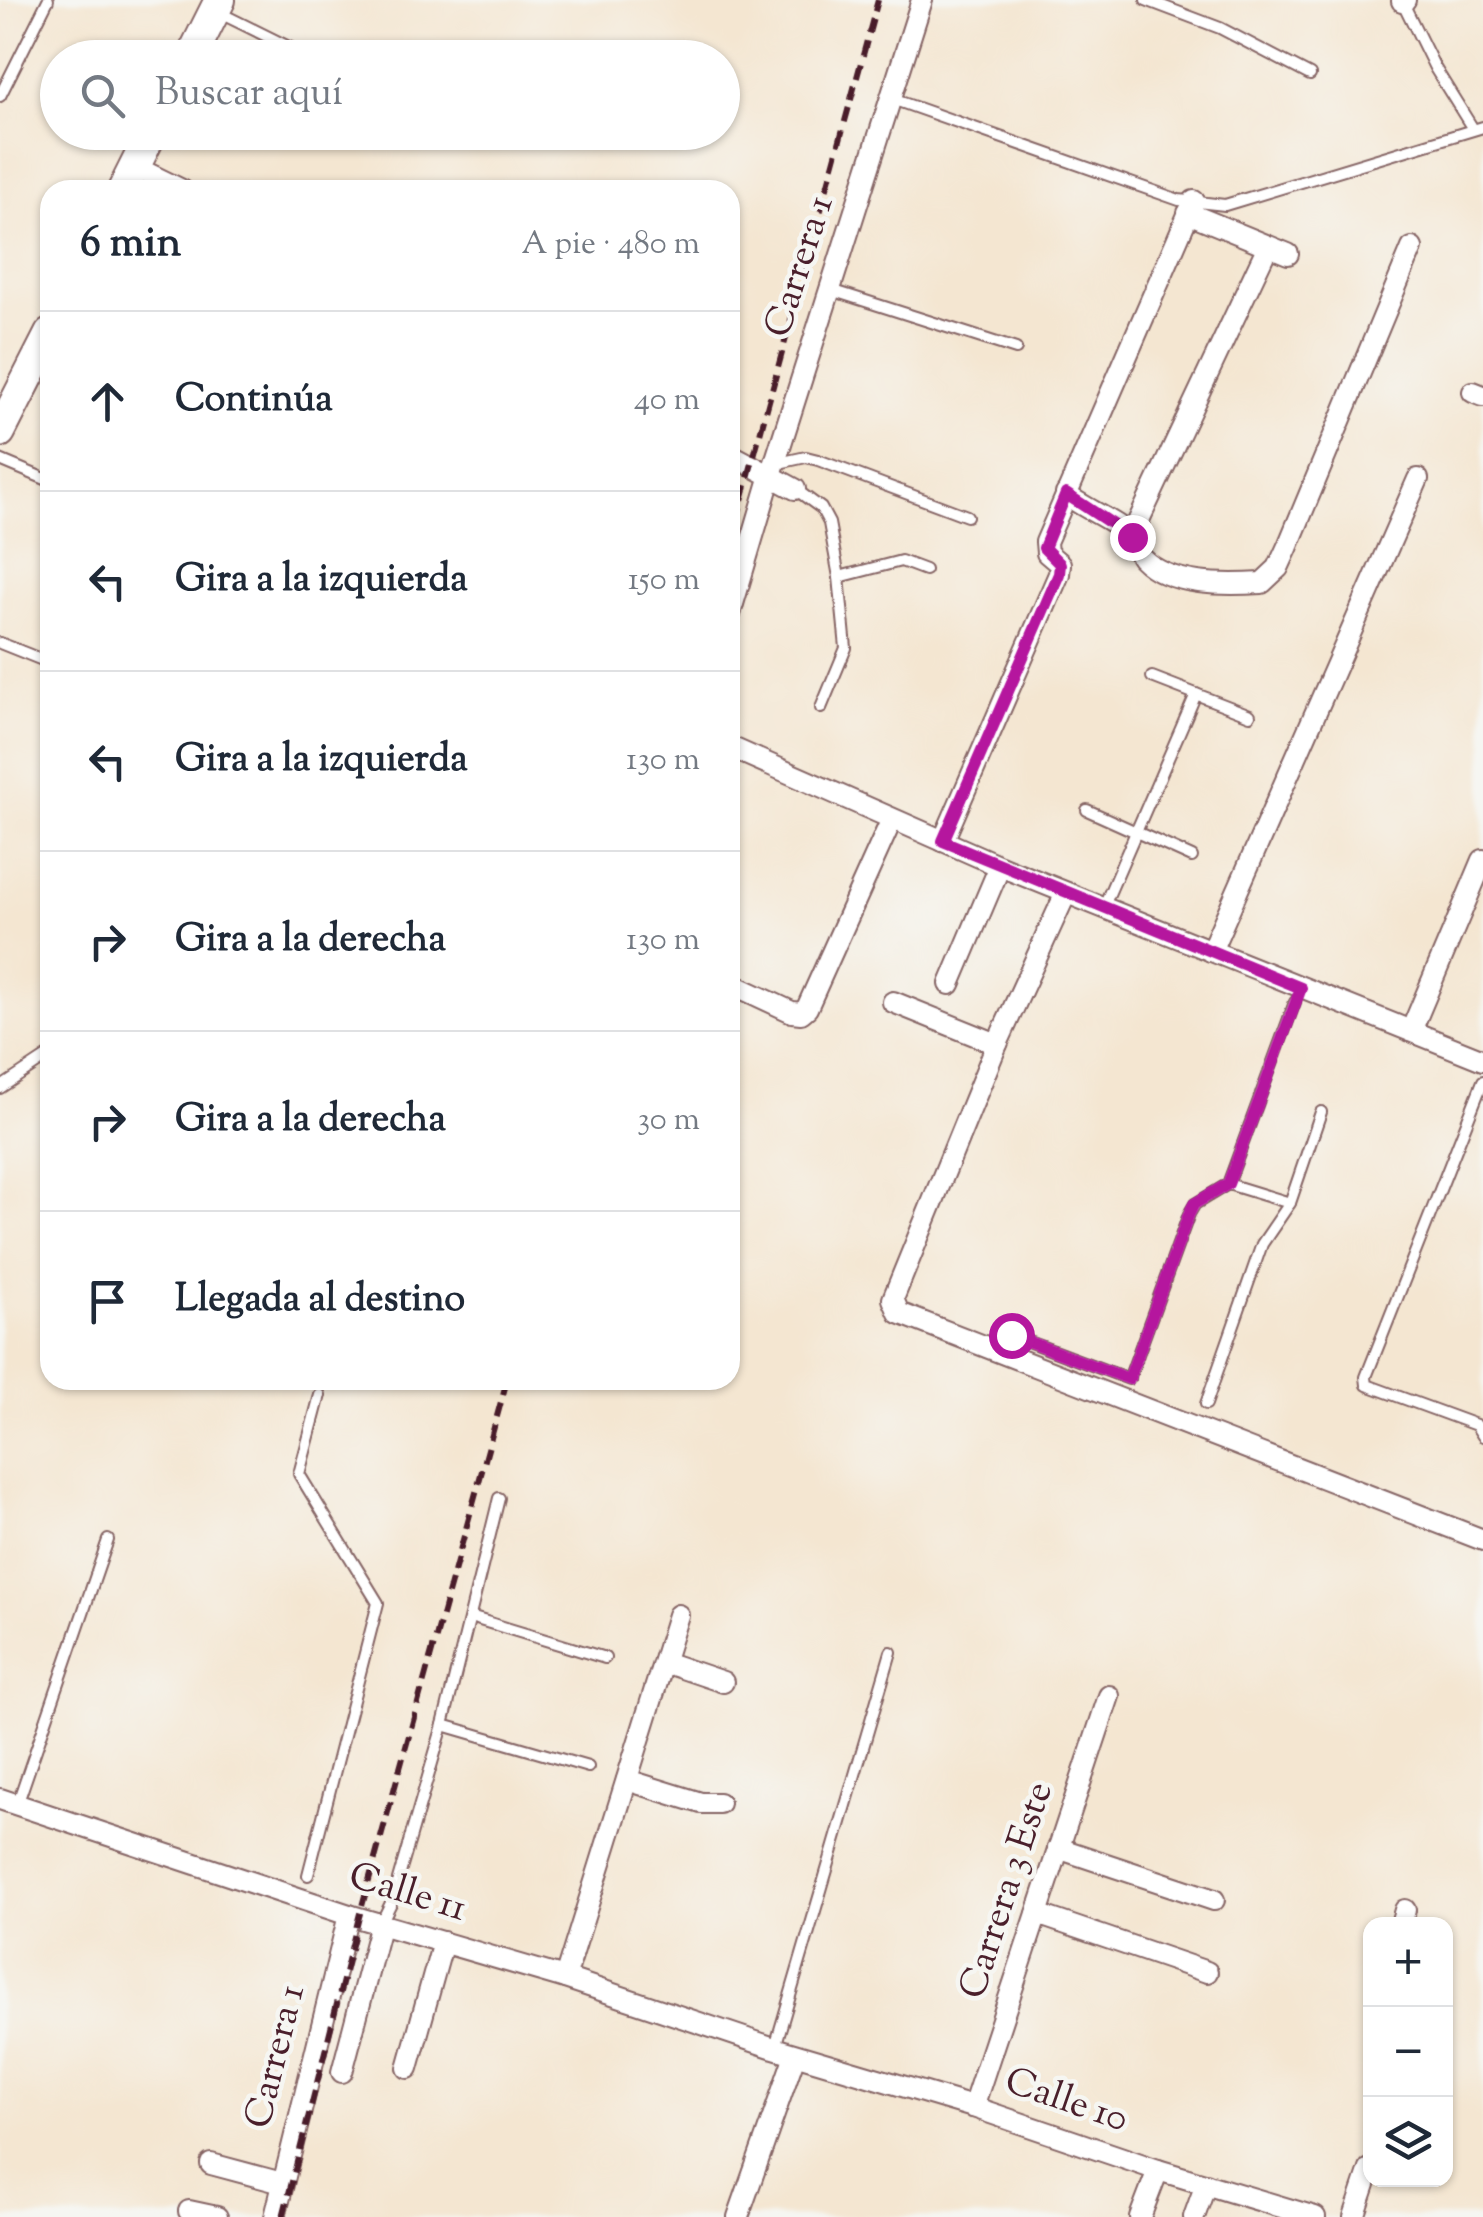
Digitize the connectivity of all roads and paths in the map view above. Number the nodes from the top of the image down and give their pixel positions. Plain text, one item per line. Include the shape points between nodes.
1 (48, 0) edge
2 (922, 0) edge
3 (1146, 0) edge
4 (1403, 0) edge
5 (217, 5) edge
6 (199, 40) edge
7 (279, 40) edge
8 (1310, 76) dead end
9 (0, 96) edge
10 (892, 99) junction
11 (1478, 128) edge
12 (143, 150) edge
13 (129, 179) edge
14 (1191, 207) junction
15 (1267, 248) junction
16 (1412, 248) dead end
17 (1288, 254) dead end
18 (831, 290) junction
19 (1016, 349) dead end
20 (40, 354) edge
21 (0, 432) edge
22 (740, 458) edge
23 (0, 460) edge
24 (772, 470) junction
25 (40, 477) edge
26 (1418, 479) dead end
27 (795, 489) joint
28 (1066, 494) junction
29 (967, 516) dead end
30 (1132, 537) junction
31 (925, 570) dead end
32 (839, 577) junction
33 (740, 580) edge
34 (0, 643) edge
35 (40, 659) edge
36 (1152, 677) dead end
37 (1196, 694) junction
38 (821, 708) dead end
39 (1250, 716) dead end
40 (740, 751) edge
41 (1087, 810) dead end
42 (892, 819) junction
43 (1135, 833) junction
44 (943, 841) junction
45 (1192, 856) dead end
46 (1483, 860) edge
47 (1000, 866) junction
48 (1066, 893) junction
49 (1103, 908) junction
50 (1211, 950) junction
51 (950, 984) dead end
52 (740, 988) edge
53 (1298, 995) junction
54 (894, 1002) dead end
55 (1411, 1032) junction
56 (997, 1044) junction
57 (1483, 1060) edge
58 (40, 1062) edge
59 (1483, 1081) edge
60 (0, 1088) edge
61 (1321, 1112) dead end
62 (1228, 1184) junction
63 (1290, 1203) junction
64 (1011, 1335) dead end
65 (320, 1395) dead end
66 (1206, 1404) dead end
67 (1483, 1436) edge
68 (499, 1498) dead end
69 (108, 1540) dead end
70 (1483, 1540) edge
71 (678, 1615) dead end
72 (470, 1617) junction
73 (892, 1652) dead end
74 (605, 1658) dead end
75 (664, 1662) junction
76 (722, 1682) dead end
77 (1109, 1696) dead end
78 (442, 1725) junction
79 (588, 1767) dead end
80 (627, 1780) junction
81 (9, 1802) edge
82 (719, 1803) dead end
83 (1058, 1848) junction
84 (308, 1875) joint
85 (302, 1898) junction
86 (1214, 1900) dead end
87 (1037, 1914) junction
88 (349, 1915) junction
89 (381, 1923) junction
90 (442, 1942) junction
91 (1208, 1972) dead end
92 (565, 1978) junction
93 (784, 2052) junction
94 (408, 2068) dead end
95 (342, 2072) dead end
96 (973, 2108) junction
97 (211, 2164) dead end
98 (1158, 2170) junction
99 (282, 2184) junction
100 (1206, 2184) junction
101 (1364, 2187) edge
102 (189, 2211) dead end
103 (217, 2217) edge
104 (275, 2217) edge
105 (738, 2217) edge
106 (1140, 2217) edge
107 (1194, 2217) edge
108 (1314, 2217) edge
109 (1354, 2217) edge

1 - 9 lane
2 - 10 street, Carrera 1
3 - 8 lane via 1220,28
4 - 11 lane via 1434,68
5 - 6 main road
5 - 7 lane
10 - 14 lane
10 - 18 street, Carrera 1
11 - 14 lane via 1225,205
12 - 13 main road
14 - 15 street
14 - 28 street
15 - 17 street
15 - 30 street
16 - 30 street via 1278,568 1262,583 1186,578 1142,557
18 - 19 lane
18 - 24 street, Carrera 1
20 - 21 main road
22 - 24 street
23 - 25 lane
24 - 27 street
24 - 29 lane via 806,457
24 - 33 street, Carrera 1
26 - 50 street
27 - 32 lane via 829,523
28 - 30 street
28 - 44 street via 1044,548 1060,564 1059,574
31 - 32 lane via 902,561
32 - 38 lane via 846,648
34 - 35 lane
36 - 37 lane
37 - 39 lane
37 - 43 lane
40 - 42 street
41 - 43 lane
42 - 44 street
42 - 52 street via 801,1014
43 - 45 lane
43 - 49 lane
44 - 47 street
46 - 55 street
47 - 48 street
47 - 51 street
48 - 49 street
48 - 56 street
49 - 50 street
50 - 53 street
53 - 55 street
53 - 62 lane
54 - 56 street
55 - 57 street
56 - 70 street via 894,1299 900,1313
58 - 60 lane
59 - 67 lane via 1366,1377 1367,1384 1476,1425
61 - 63 lane
62 - 63 lane
62 - 64 lane via 1194,1204 1129,1379
63 - 66 lane via 1262,1244
65 - 84 lane via 299,1474 378,1604
68 - 72 lane
69 - 81 lane
71 - 75 street
72 - 74 lane
72 - 78 lane
73 - 93 lane
75 - 76 street
75 - 80 street
77 - 83 street, Carrera 3 Este
78 - 79 lane
78 - 89 lane
80 - 82 street
80 - 92 street
81 - 85 street, Calle 11
83 - 86 street
83 - 87 street, Carrera 3 Este
84 - 85 street
85 - 88 street, Calle 11
87 - 91 street
87 - 96 street, Carrera 3 Este
88 - 89 street, Calle 11
88 - 99 street, Carrera 1
89 - 90 street, Calle 11
89 - 95 street
90 - 92 street, Calle 11
90 - 94 street
92 - 93 street, Calle 11
93 - 96 street, Calle 10
93 - 105 street
96 - 98 street, Calle 10
97 - 99 street
98 - 100 street, Calle 10
98 - 106 street
99 - 104 street, Carrera 1
100 - 107 street
100 - 108 street, Calle 10
101 - 109 street
102 - 103 street

